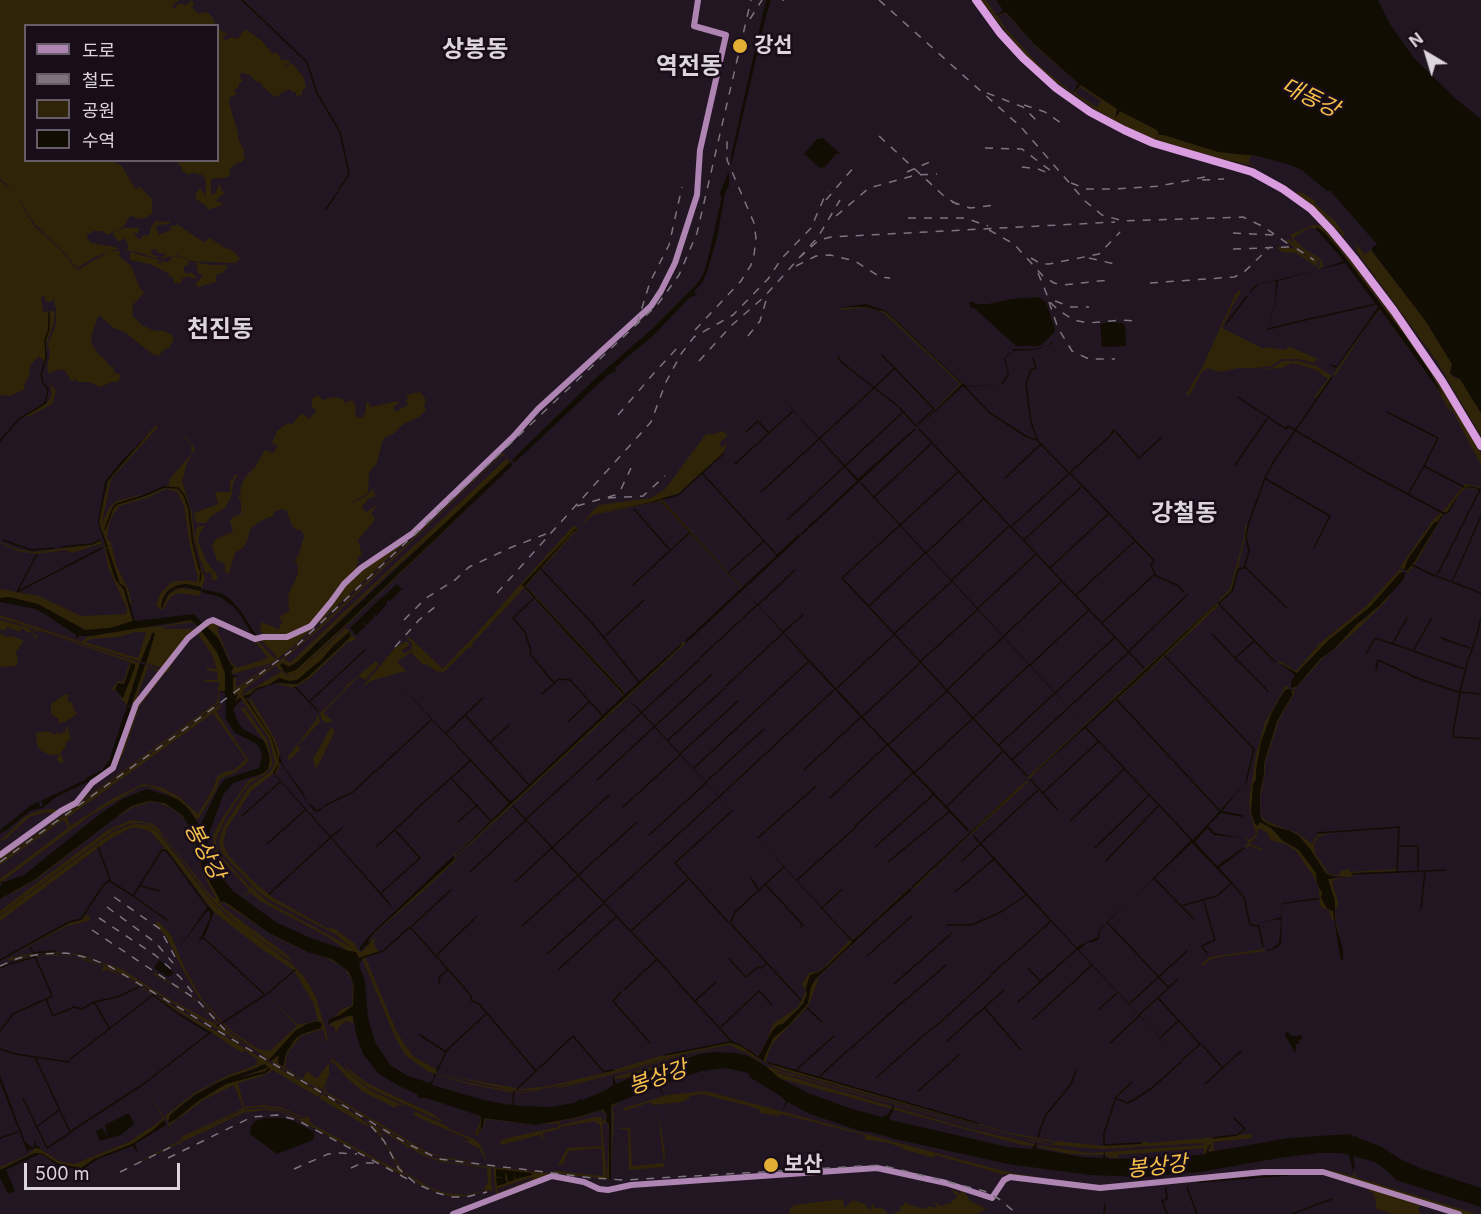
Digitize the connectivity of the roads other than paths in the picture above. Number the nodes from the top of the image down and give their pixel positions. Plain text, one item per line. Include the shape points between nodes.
1 (698, 0) edge
2 (976, 0) edge
3 (1481, 446) edge
4 (0, 855) edge
5 (453, 1214) edge
6 (1459, 1214) edge

1 - 4 main road via 694,26 726,34 700,150 697,195 675,263 651,306 541,406 413,532 344,584 311,626 287,637 257,639 210,621 184,641 136,704 113,768 92,783 76,803
2 - 3 highway via 1023,58 1090,112 1153,142 1252,172 1311,209 1394,311
5 - 6 main road via 547,1177 573,1179 608,1190 631,1185 877,1168 993,1198 1010,1177 1103,1188 1263,1172 1318,1172

